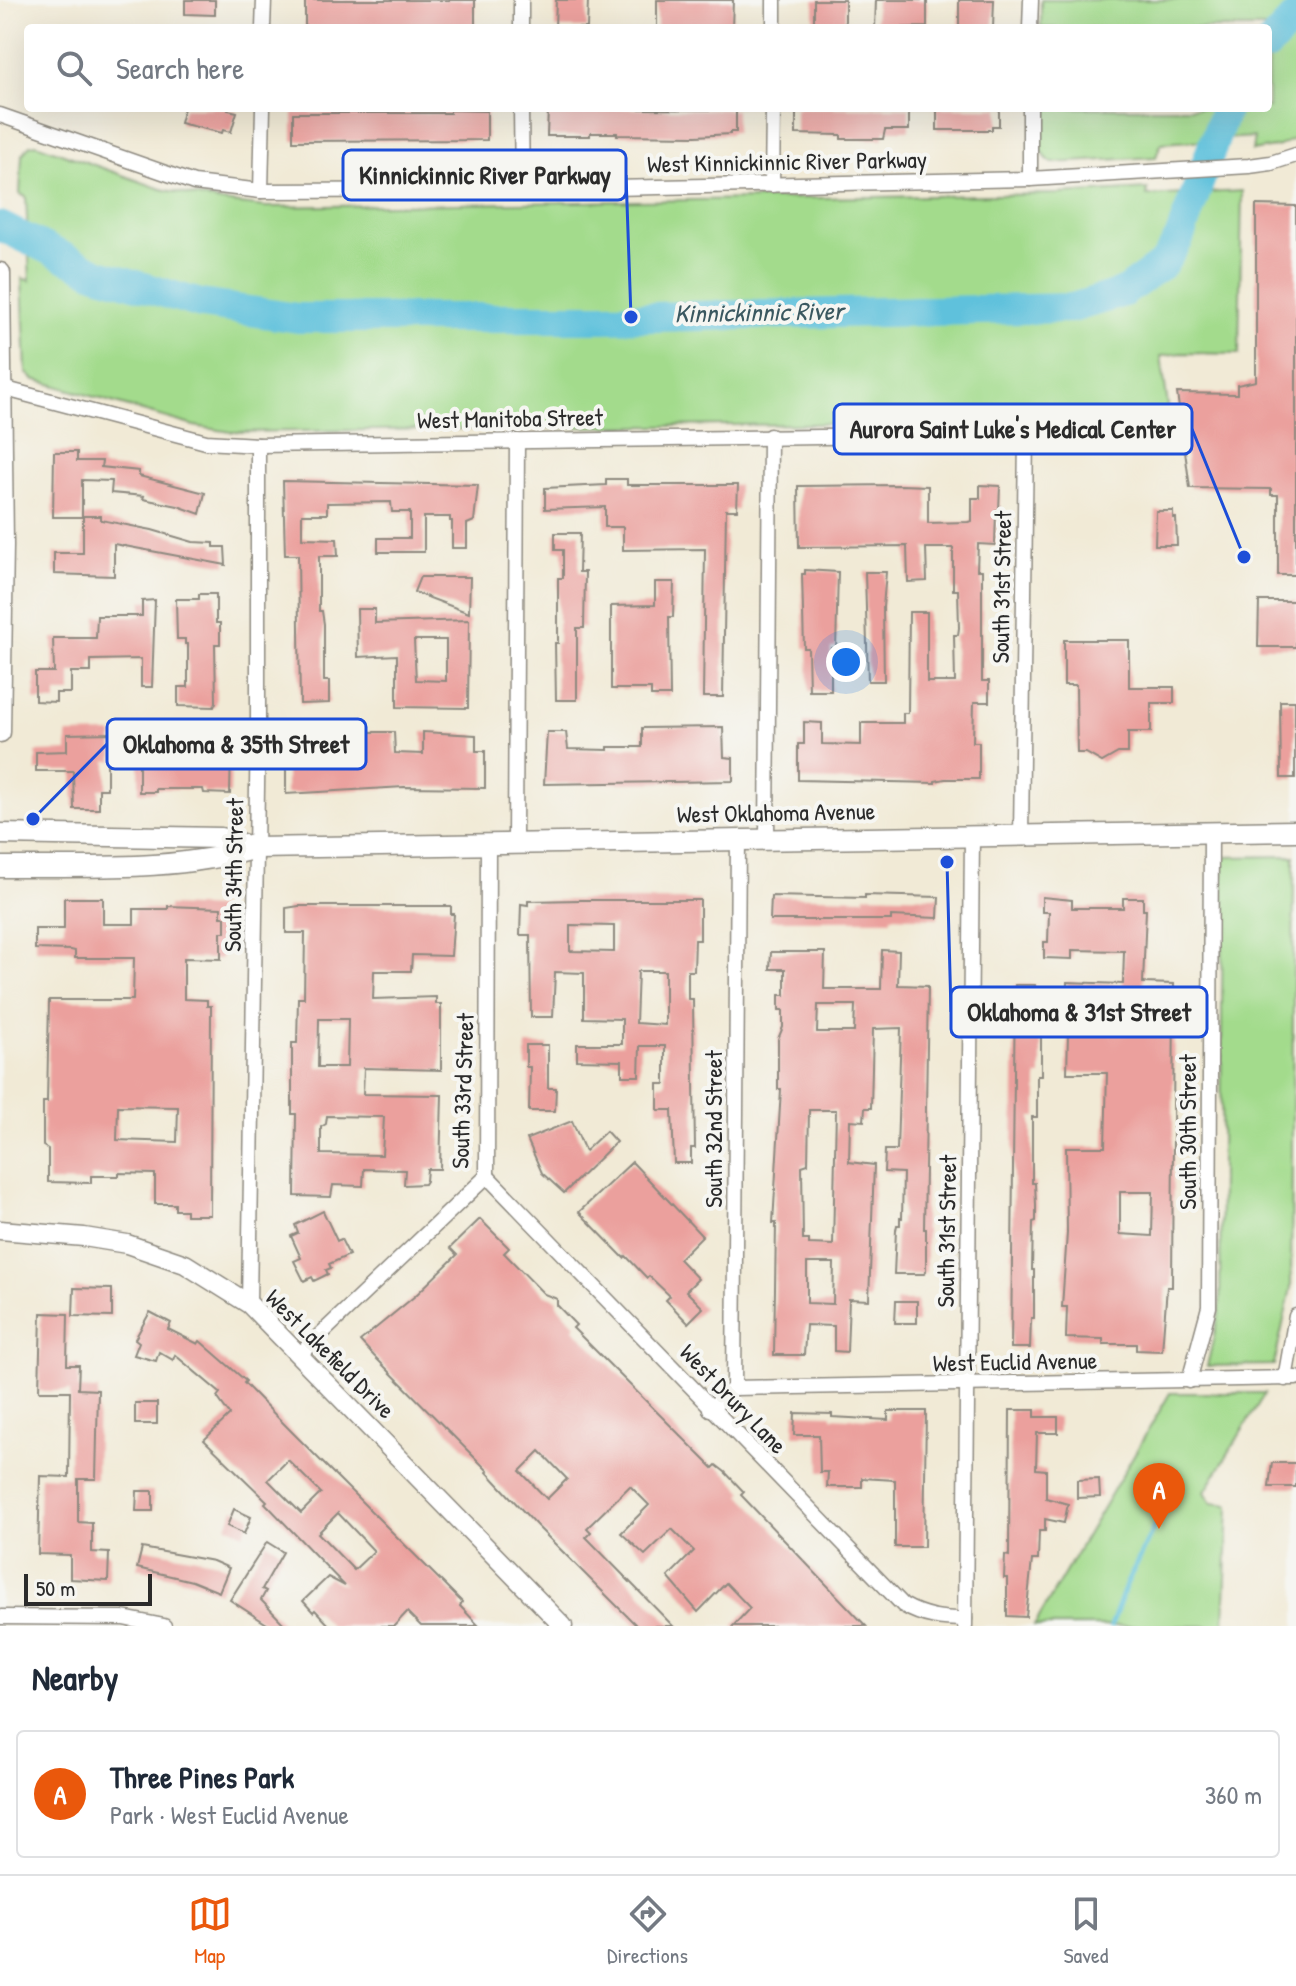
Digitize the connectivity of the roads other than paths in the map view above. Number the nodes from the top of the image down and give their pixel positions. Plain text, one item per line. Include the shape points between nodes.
1 (264, 0) edge
2 (521, 0) edge
3 (774, 0) edge
4 (1031, 0) edge
5 (263, 24) edge
6 (521, 24) edge
7 (774, 24) edge
8 (1030, 24) edge
9 (263, 112) edge
10 (521, 112) edge
11 (773, 112) edge
12 (1030, 112) edge
13 (0, 115) edge
14 (1296, 155) edge
15 (1030, 179) junction
16 (772, 185) junction
17 (522, 190) junction
18 (261, 191) junction
19 (0, 273) edge
20 (2, 388) junction
21 (1026, 434) joint
22 (770, 436) junction
23 (517, 441) junction
24 (258, 445) junction
25 (1, 518) edge
26 (0, 732) edge
27 (1296, 831) edge
28 (1211, 832) junction
29 (0, 834) edge
30 (972, 836) junction
31 (1021, 837) junction
32 (767, 838) junction
33 (738, 840) junction
34 (488, 845) junction
35 (515, 845) junction
36 (256, 848) junction
37 (0, 867) edge
38 (487, 1176) junction
39 (0, 1230) edge
40 (249, 1304) junction
41 (1296, 1316) edge
42 (298, 1356) junction
43 (1290, 1378) edge
44 (1189, 1381) junction
45 (967, 1385) junction
46 (734, 1388) junction
47 (710, 1409) junction
48 (0, 1617) edge
49 (965, 1622) edge
50 (164, 1626) edge
51 (563, 1626) edge

1 - 5 street
2 - 6 street
3 - 7 street
4 - 8 street
9 - 18 street
10 - 17 street
11 - 16 street
12 - 15 street
13 - 18 street, West Kinnickinnic River Parkway via 194,183
14 - 15 street, West Kinnickinnic River Parkway via 1249,166
15 - 16 street, West Kinnickinnic River Parkway
16 - 17 street, West Kinnickinnic River Parkway
17 - 18 street, West Kinnickinnic River Parkway
19 - 20 main road
20 - 24 street, West Manitoba Street via 206,442
20 - 25 main road
21 - 22 street, West Manitoba Street
21 - 31 street, South 31st Street
22 - 23 street, West Manitoba Street
22 - 32 street
23 - 24 street, West Manitoba Street
23 - 35 street
24 - 36 street, South 34th Street
25 - 26 main road
27 - 28 main road, West Oklahoma Avenue
28 - 31 main road, West Oklahoma Avenue
28 - 44 street, South 30th Street via 1209,1307
29 - 36 main road, West Oklahoma Avenue via 221,838
30 - 31 main road, West Oklahoma Avenue
30 - 32 main road, West Oklahoma Avenue
30 - 45 street, South 31st Street
32 - 33 main road, West Oklahoma Avenue
33 - 35 main road, West Oklahoma Avenue
33 - 46 street, South 32nd Street
34 - 35 main road, West Oklahoma Avenue
34 - 36 main road, West Oklahoma Avenue
34 - 38 street, South 33rd Street
36 - 37 main road, West Oklahoma Avenue via 221,858 149,864
36 - 40 street, South 34th Street
38 - 42 street, South 33rd Street
38 - 47 street, West Drury Lane
39 - 40 street, West Lakefield Drive via 127,1244 185,1264
40 - 42 street, West Lakefield Drive
41 - 43 street
42 - 51 street, West Lakefield Drive
43 - 44 street, West Euclid Avenue
44 - 45 street, West Euclid Avenue
45 - 46 street, West Euclid Avenue
45 - 49 street, South 31st Street
46 - 47 street
47 - 49 street, West Drury Lane via 903,1605 920,1614
48 - 50 street via 123,1618

